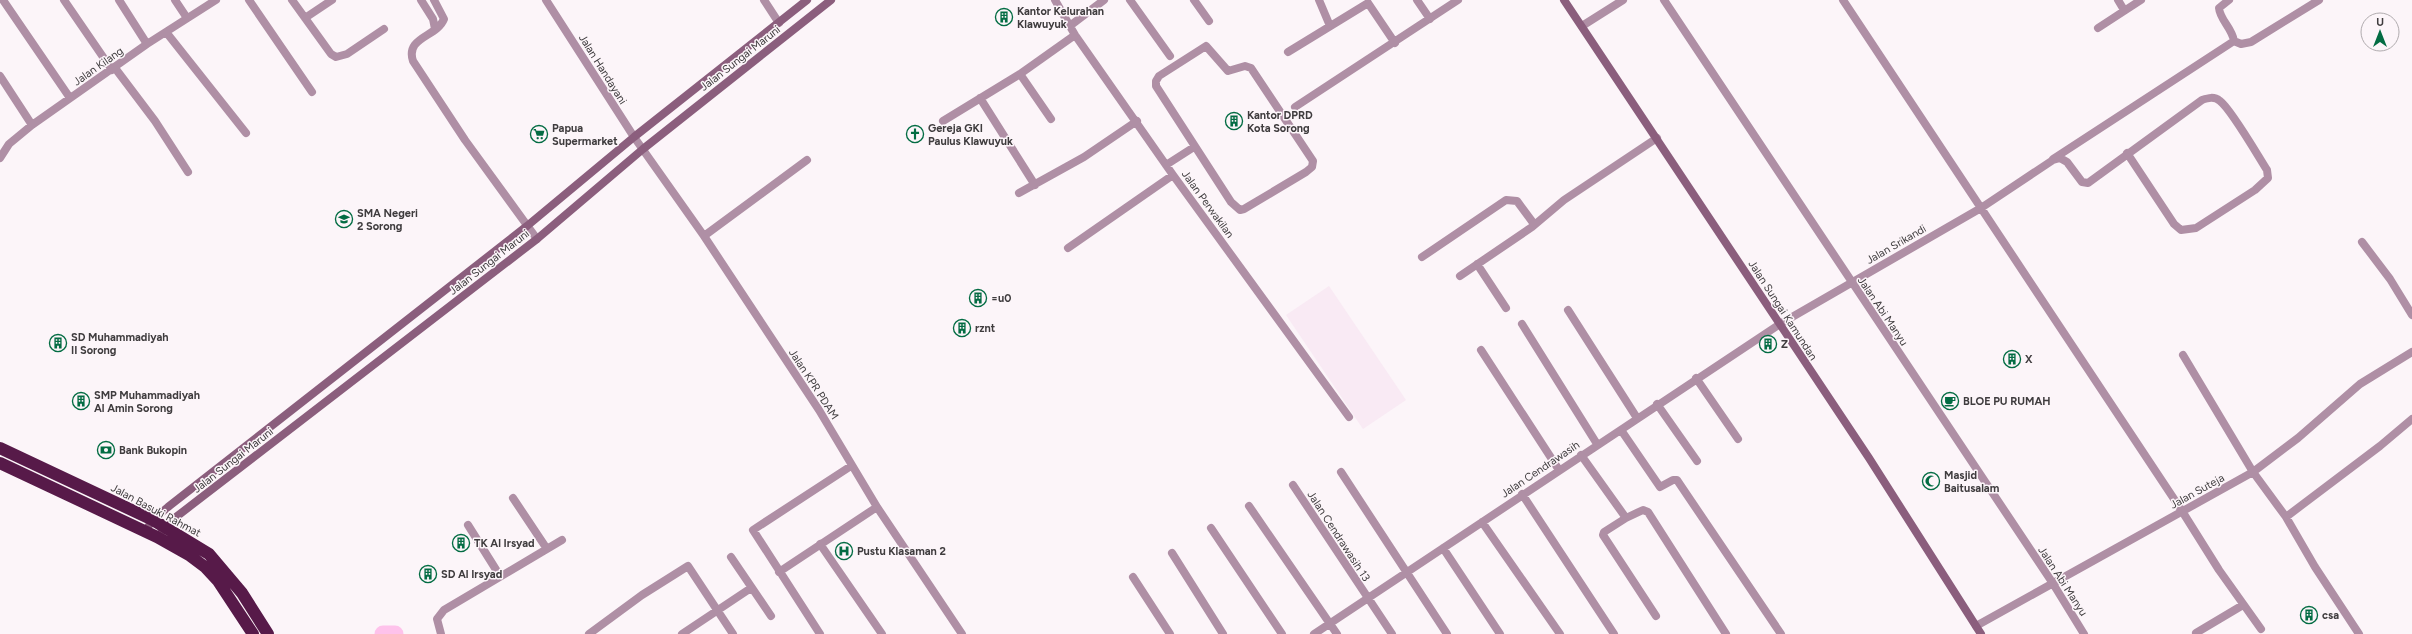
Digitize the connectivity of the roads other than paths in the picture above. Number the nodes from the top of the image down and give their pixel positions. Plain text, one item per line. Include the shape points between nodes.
1 (3, 0) edge
2 (64, 0) edge
3 (119, 0) edge
4 (175, 0) edge
5 (216, 0) edge
6 (249, 0) edge
7 (292, 0) edge
8 (332, 0) edge
9 (421, 0) edge
10 (434, 0) edge
11 (546, 0) edge
12 (764, 0) edge
13 (807, 0) edge
14 (831, 0) edge
15 (1055, 0) edge
16 (1104, 0) edge
17 (1130, 0) edge
18 (1194, 0) edge
19 (1319, 0) edge
20 (1417, 0) edge
21 (1458, 0) edge
22 (1564, 0) edge
23 (1623, 0) edge
24 (1664, 0) edge
25 (1844, 0) edge
26 (2118, 0) edge
27 (2141, 0) edge
28 (2229, 0) edge
29 (2319, 0) edge
30 (2124, 10) junction
31 (187, 18) junction
32 (305, 18) junction
33 (1430, 19) junction
34 (1209, 22) dead end
35 (779, 23) junction
36 (1071, 24) junction
37 (1330, 26) junction
38 (1582, 26) junction
39 (2098, 28) dead end
40 (384, 29) dead end
41 (435, 29) junction
42 (166, 32) junction
43 (1075, 35) junction
44 (2234, 41) junction
45 (1395, 43) junction
46 (147, 44) junction
47 (1288, 52) dead end
48 (1170, 56) dead end
49 (113, 69) junction
50 (1020, 74) junction
51 (0, 76) edge
52 (312, 92) dead end
53 (70, 98) junction
54 (980, 98) junction
55 (1295, 107) dead end
56 (1051, 119) dead end
57 (943, 121) dead end
58 (1137, 121) junction
59 (32, 125) junction
60 (246, 133) dead end
61 (634, 137) junction
62 (1657, 138) junction
63 (1194, 147) junction
64 (643, 149) junction
65 (2127, 153) junction
66 (0, 157) edge
67 (808, 160) dead end
68 (2053, 160) junction
69 (1166, 165) junction
70 (188, 172) dead end
71 (1173, 175) junction
72 (1035, 185) junction
73 (1019, 194) dead end
74 (1981, 208) junction
75 (1534, 224) junction
76 (527, 226) junction
77 (704, 236) junction
78 (537, 240) junction
79 (2362, 242) dead end
80 (1068, 248) dead end
81 (1422, 257) dead end
82 (1477, 264) junction
83 (1460, 276) dead end
84 (1852, 283) junction
85 (1506, 308) dead end
86 (1568, 310) dead end
87 (2412, 315) edge
88 (1522, 324) dead end
89 (1780, 324) junction
90 (1481, 350) dead end
91 (2412, 352) edge
92 (2184, 355) dead end
93 (1696, 378) junction
94 (1658, 404) junction
95 (1349, 416) dead end
96 (1637, 418) junction
97 (2412, 419) edge
98 (1620, 430) junction
99 (1738, 439) dead end
100 (1597, 444) junction
101 (0, 448) edge
102 (1581, 455) junction
103 (1697, 461) dead end
104 (0, 463) edge
105 (851, 466) junction
106 (1559, 470) junction
107 (1341, 472) dead end
108 (2253, 472) junction
109 (1293, 485) dead end
110 (1522, 494) junction
111 (513, 498) dead end
112 (1249, 506) dead end
113 (877, 507) junction
114 (2182, 511) junction
115 (2286, 517) junction
116 (1626, 518) junction
117 (153, 520) junction
118 (1482, 522) junction
119 (468, 525) dead end
120 (165, 527) junction
121 (1211, 528) dead end
122 (145, 531) junction
123 (157, 537) junction
124 (562, 540) dead end
125 (820, 544) junction
126 (1443, 548) junction
127 (547, 549) junction
128 (1172, 553) dead end
129 (731, 557) dead end
130 (779, 572) junction
131 (1406, 572) junction
132 (500, 576) junction
133 (1133, 578) dead end
134 (2052, 582) junction
135 (751, 588) junction
136 (1367, 599) junction
137 (2243, 606) junction
138 (718, 610) junction
139 (771, 616) dead end
140 (1656, 616) dead end
141 (1330, 623) junction
142 (1976, 626) junction
143 (2261, 628) dead end
144 (265, 629) edge
145 (252, 632) edge
146 (2196, 633) edge
147 (441, 634) edge
148 (589, 634) edge
149 (682, 634) edge
150 (733, 634) edge
151 (820, 634) edge
152 (882, 634) edge
153 (962, 634) edge
154 (1170, 634) edge
155 (1223, 634) edge
156 (1282, 634) edge
157 (1314, 634) edge
158 (1338, 634) edge
159 (1392, 634) edge
160 (1447, 634) edge
161 (1500, 634) edge
162 (1560, 634) edge
163 (1614, 634) edge
164 (1726, 634) edge
165 (1780, 634) edge
166 (1981, 634) edge
167 (2084, 634) edge
168 (2359, 634) edge

1 - 53 street
2 - 49 street
3 - 46 street
4 - 31 street
5 - 31 street, Jalan Kilang
6 - 52 street
7 - 32 street
8 - 32 street
9 - 41 street via 433,19
10 - 41 street via 444,19
11 - 61 street, Jalan Handayani
12 - 35 street
13 - 35 main road, Jalan Sungai Maruni
14 - 64 main road, Jalan Sungai Maruni
15 - 36 street, Jalan Perwakilan
16 - 36 street
17 - 48 street
18 - 34 street
19 - 37 street
20 - 33 street
21 - 33 street
22 - 38 main road, Jalan Sungai Kamundan
23 - 38 street
24 - 84 street, Jalan Abi Manyu
25 - 74 street
26 - 30 street
27 - 30 street
28 - 44 street via 2219,8 2220,14 2233,33
29 - 44 street via 2251,42 2241,44
30 - 39 street
31 - 42 street, Jalan Kilang
32 - 40 street via 331,54 336,57 347,54
33 - 45 street
35 - 61 main road, Jalan Sungai Maruni
36 - 43 street, Jalan Perwakilan
37 - 45 street via 1369,3
37 - 47 street
38 - 62 main road, Jalan Sungai Kamundan
41 - 76 street via 413,45 413,61 461,134
42 - 46 street, Jalan Kilang
42 - 60 street
43 - 50 street
43 - 58 street, Jalan Perwakilan
44 - 68 street, Jalan Srikandi
45 - 55 street
46 - 49 street, Jalan Kilang
49 - 53 street, Jalan Kilang
49 - 70 street via 155,121
50 - 54 street
50 - 56 street
51 - 59 street
53 - 59 street, Jalan Kilang
54 - 57 street
54 - 72 street
58 - 69 street, Jalan Perwakilan
58 - 72 street via 1084,157
59 - 66 street, Jalan Kilang via 10,144
61 - 64 street, Jalan Handayani
61 - 76 main road, Jalan Sungai Maruni
62 - 75 street via 1564,200
62 - 89 main road, Jalan Sungai Kamundan
63 - 63 street via 1155,84 1159,76 1206,46 1226,70 1245,66 1251,68 1310,155 1313,164 1306,172 1240,210 1231,202
63 - 69 street
64 - 77 street, Jalan KPR PDAM
64 - 78 main road, Jalan Sungai Maruni
65 - 65 street via 2202,100 2211,97 2220,100 2229,112 2267,170 2268,178 2255,190 2196,228 2181,230 2174,224
65 - 68 street via 2088,183 2082,182 2067,162 2060,158
67 - 77 street
68 - 74 street, Jalan Srikandi
69 - 71 street, Jalan Perwakilan
71 - 80 street
71 - 95 street, Jalan Perwakilan
72 - 73 street
74 - 84 street, Jalan Srikandi
74 - 114 street
75 - 81 street via 1517,201 1506,200
75 - 82 street
76 - 78 street
76 - 117 main road, Jalan Sungai Maruni
77 - 105 street, Jalan KPR PDAM via 819,410
78 - 120 main road, Jalan Sungai Maruni
79 - 87 street via 2390,279
82 - 83 street
82 - 85 street
84 - 89 street, Jalan Srikandi
84 - 134 street, Jalan Abi Manyu
86 - 96 street
88 - 100 street
89 - 93 street, Jalan Cendrawasih
89 - 142 main road, Jalan Sungai Kamundan
90 - 106 street
91 - 108 street, Jalan Suteja via 2360,384 2298,438
92 - 108 street
93 - 94 street, Jalan Cendrawasih
93 - 99 street
94 - 96 street, Jalan Cendrawasih
94 - 103 street
96 - 98 street, Jalan Cendrawasih
97 - 115 street
98 - 100 street, Jalan Cendrawasih
98 - 165 street via 1660,487 1677,480
100 - 102 street, Jalan Cendrawasih
101 - 117 highway, Jalan Basuki Rahmat
102 - 106 street, Jalan Cendrawasih
102 - 116 street
104 - 122 highway, Jalan Basuki Rahmat
105 - 113 street, Jalan KPR PDAM
105 - 130 street via 754,528 753,534
106 - 110 street, Jalan Cendrawasih
107 - 131 street
108 - 114 street, Jalan Suteja
108 - 115 street
109 - 136 street, Jalan Cendrawasih 13
110 - 118 street, Jalan Cendrawasih
110 - 163 street
111 - 127 street
112 - 141 street
113 - 125 street
113 - 153 street, Jalan KPR PDAM
114 - 134 street, Jalan Suteja
114 - 137 street
115 - 168 street via 2315,568
116 - 140 street via 1603,535
116 - 164 street via 1643,510 1648,512
117 - 120 highway, Jalan Basuki Rahmat
117 - 122 main road, Jalan Sungai Maruni
118 - 126 street, Jalan Cendrawasih
118 - 162 street
119 - 132 street
120 - 123 main road, Jalan Sungai Maruni
120 - 144 highway, Jalan Basuki Rahmat via 209,554 242,593
121 - 156 street
122 - 123 highway, Jalan Basuki Rahmat
123 - 145 highway, Jalan Basuki Rahmat via 205,567 218,581
124 - 127 street
125 - 130 street
125 - 152 street
126 - 131 street, Jalan Cendrawasih
126 - 161 street
127 - 132 street
128 - 155 street
129 - 135 street
130 - 151 street
131 - 136 street, Jalan Cendrawasih
131 - 160 street
132 - 147 street via 441,614 437,620
133 - 154 street
134 - 142 street, Jalan Suteja
134 - 167 street, Jalan Abi Manyu
135 - 138 street
135 - 139 street
136 - 141 street, Jalan Cendrawasih
136 - 159 street, Jalan Cendrawasih 13
137 - 143 street
137 - 146 street
138 - 148 street via 687,566
138 - 149 street
138 - 150 street
141 - 157 street, Jalan Cendrawasih
141 - 158 street
142 - 166 main road, Jalan Sungai Kamundan

